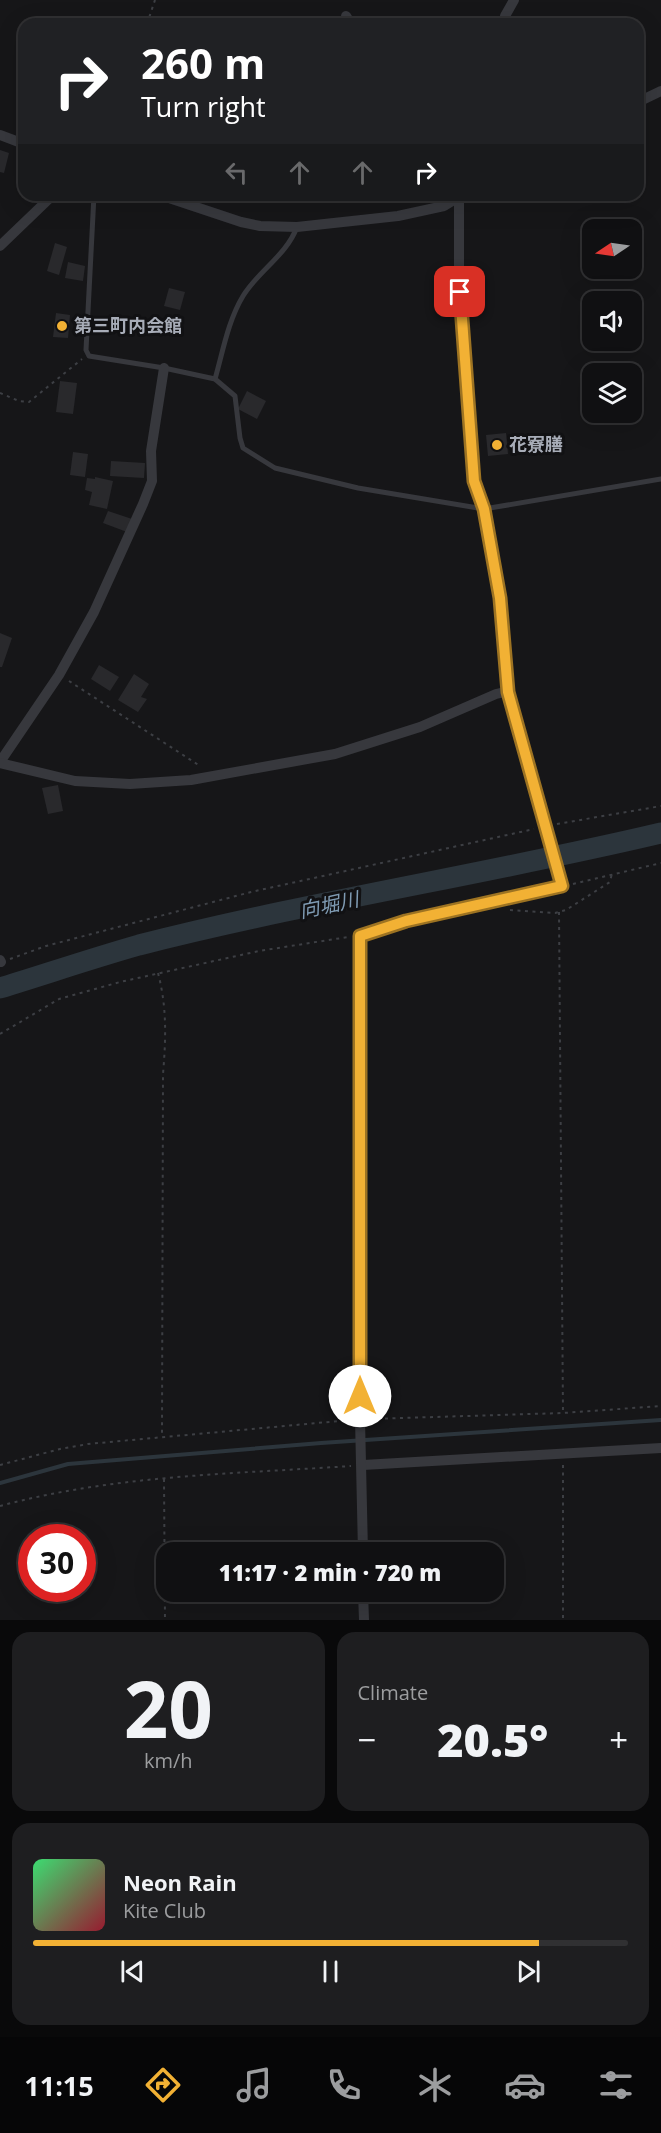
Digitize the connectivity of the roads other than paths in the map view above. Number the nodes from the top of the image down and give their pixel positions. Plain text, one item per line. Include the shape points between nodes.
1 (514, 0) edge
2 (505, 18) edge
3 (661, 91) edge
4 (644, 99) edge
5 (0, 135) edge
6 (18, 142) edge
7 (47, 201) edge
8 (94, 201) edge
9 (178, 201) edge
10 (452, 201) edge
11 (460, 201) edge
12 (297, 227) junction
13 (0, 246) edge
14 (164, 368) junction
15 (215, 379) junction
16 (661, 479) edge
17 (484, 509) junction
18 (508, 692) junction
19 (0, 763) edge
20 (661, 1448) edge
21 (362, 1462) junction
22 (363, 1542) edge
23 (363, 1602) edge
24 (364, 1620) edge

1 - 2 street
3 - 4 street
5 - 6 street
7 - 13 street
8 - 14 lane via 86,350 89,356
9 - 12 street via 241,222
10 - 12 street via 398,216
11 - 17 street via 464,372 474,481
12 - 15 lane via 291,242 244,295 229,327
14 - 15 lane
14 - 19 street via 151,451 152,481 94,612 59,675
15 - 17 lane via 235,396 243,448 275,468 358,488
16 - 17 lane
17 - 18 street via 500,598
18 - 19 street via 420,727 335,754 215,776 130,783 75,781
18 - 21 street via 560,883 360,936
20 - 21 street
21 - 22 street
23 - 24 street

